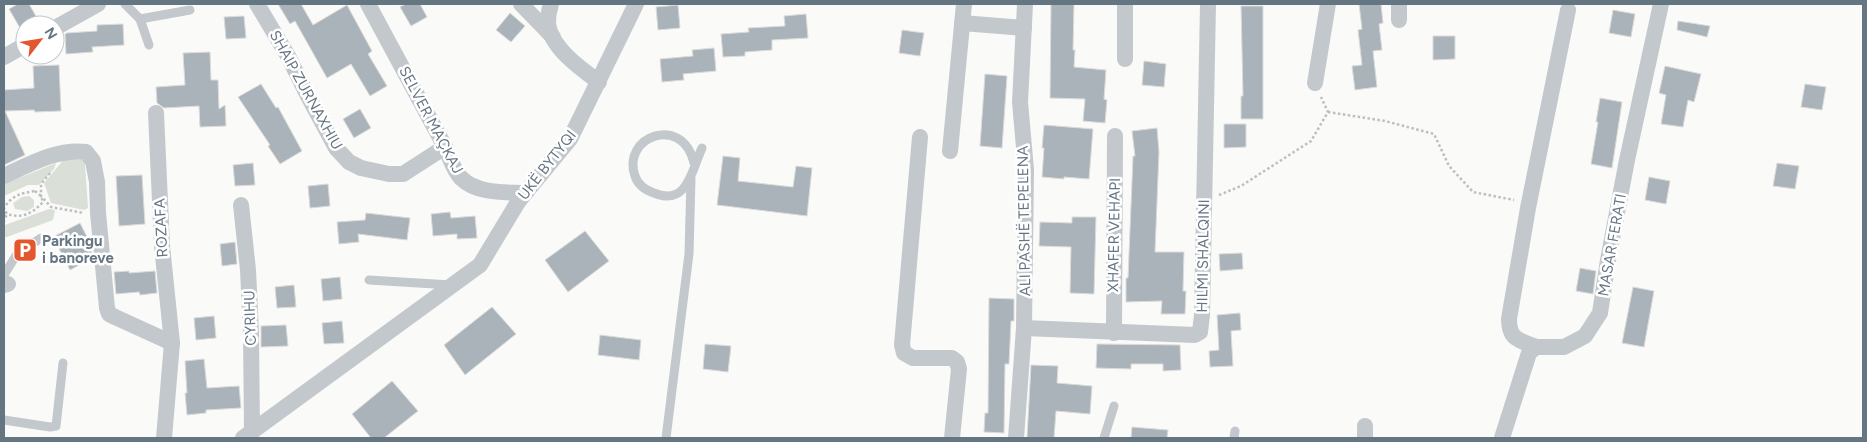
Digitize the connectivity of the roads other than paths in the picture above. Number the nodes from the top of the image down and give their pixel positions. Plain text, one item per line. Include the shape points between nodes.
1 (98, 4) edge
2 (125, 4) edge
3 (257, 4) edge
4 (368, 4) edge
5 (521, 4) edge
6 (551, 4) edge
7 (636, 4) edge
8 (964, 4) edge
9 (1025, 4) edge
10 (1126, 4) edge
11 (1208, 4) edge
12 (1328, 4) edge
13 (1661, 4) edge
14 (190, 10) dead end
15 (1568, 10) dead end
16 (140, 19) junction
17 (65, 22) edge
18 (962, 23) junction
19 (1024, 28) junction
20 (553, 37) junction
21 (149, 46) dead end
22 (1125, 60) dead end
23 (599, 82) junction
24 (1315, 83) road end
25 (156, 113) dead end
26 (1116, 136) dead end
27 (920, 137) dead end
28 (445, 147) junction
29 (702, 148) dead end
30 (950, 151) dead end
31 (694, 163) junction
32 (4, 176) edge
33 (691, 178) junction
34 (525, 193) junction
35 (241, 205) dead end
36 (41, 238) dead end
37 (369, 280) dead end
38 (5, 281) edge
39 (452, 285) junction
40 (1024, 328) junction
41 (1114, 333) junction
42 (172, 343) junction
43 (1536, 348) junction
44 (62, 363) dead end
45 (1114, 406) dead end
46 (4, 420) edge
47 (247, 435) edge
48 (164, 438) edge
49 (666, 438) edge
50 (952, 438) edge
51 (1016, 438) edge
52 (1104, 438) edge
53 (1502, 438) edge

1 - 17 street
2 - 16 lane
3 - 28 street, SHAIP ZURNAXHIU via 332,141 349,162 371,170 403,174
4 - 28 street, SELVER MAÇKAJ
5 - 20 street
6 - 20 street via 548,25
7 - 23 street, UKË BYTYQI
8 - 18 street
9 - 19 street, ALI PASHË TEPELENA
10 - 22 street
11 - 41 street, HILMI SHALQINI via 1200,332 1195,335
12 - 24 street
13 - 43 street, MASAR FERATI via 1627,160 1600,313 1585,336 1564,347
14 - 16 lane
15 - 43 street via 1509,319 1513,337
16 - 21 lane
18 - 19 street
18 - 30 street
19 - 40 street, ALI PASHË TEPELENA via 1020,102 1026,170
20 - 23 street via 570,60
23 - 34 street, UKË BYTYQI via 570,139
25 - 42 street, ROZAFA via 162,246
26 - 41 street, XHAFER VEHAPI
27 - 50 street via 902,345 904,353 913,358 952,358 958,362
28 - 34 street, SELVER MAÇKAJ via 461,178 472,186
29 - 31 lane
31 - 33 lane
31 - 33 lane via 692,153 684,143 666,134 646,140 635,153 635,177 646,190 660,196 670,195 686,186
32 - 42 street via 66,152 86,152 93,161 97,182 107,308 110,314
33 - 49 lane via 689,254
34 - 39 street, UKË BYTYQI via 480,265
35 - 47 street, CYRIHU via 250,315
36 - 38 lane via 17,254
37 - 39 lane
39 - 47 street, UKË BYTYQI
40 - 41 street, HILMI SHALQINI
40 - 51 street, ALI PASHË TEPELENA
42 - 48 street, ROZAFA
43 - 53 street via 1528,356
44 - 46 lane via 56,426 50,428
45 - 52 lane

